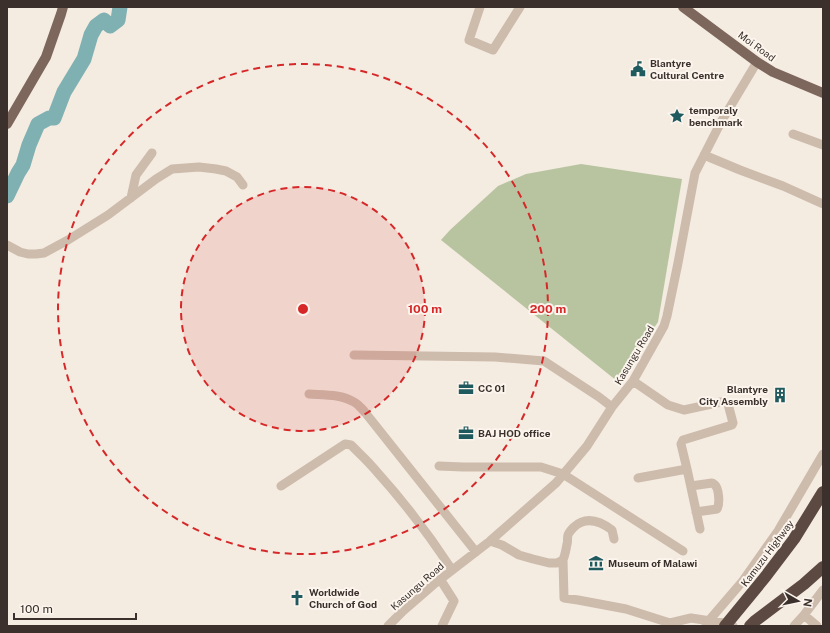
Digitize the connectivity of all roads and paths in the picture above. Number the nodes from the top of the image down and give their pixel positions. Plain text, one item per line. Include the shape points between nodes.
1 (63, 7) edge
2 (480, 7) edge
3 (520, 7) edge
4 (683, 7) edge
5 (757, 62) junction
6 (823, 93) edge
7 (7, 124) edge
8 (793, 134) dead end
9 (823, 145) edge
10 (152, 153) dead end
11 (704, 154) junction
12 (243, 184) dead end
13 (131, 198) junction
14 (823, 204) edge
15 (7, 245) edge
16 (354, 355) dead end
17 (633, 381) junction
18 (309, 394) dead end
19 (612, 407) junction
20 (823, 454) edge
21 (440, 466) dead end
22 (687, 469) junction
23 (563, 474) junction
24 (638, 478) dead end
25 (281, 486) dead end
26 (691, 486) junction
27 (823, 492) edge
28 (696, 512) junction
29 (700, 529) dead end
30 (614, 539) dead end
31 (490, 541) junction
32 (683, 551) dead end
33 (476, 552) junction
34 (563, 560) junction
35 (823, 567) edge
36 (452, 570) junction
37 (440, 579) junction
38 (823, 590) edge
39 (804, 615) junction
40 (706, 624) edge
41 (729, 625) edge
42 (388, 626) edge
43 (442, 626) edge
44 (750, 626) edge
45 (794, 626) edge
46 (817, 626) edge

1 - 7 main road via 46,57
2 - 3 street via 469,40 493,50
4 - 5 main road, Moi Road
5 - 6 main road, Moi Road via 773,72
5 - 11 street, Kasungu Road
8 - 9 street
10 - 13 street via 136,175
11 - 14 street
11 - 17 street, Kasungu Road via 695,173 664,326
12 - 13 street via 237,176 226,171 199,167 172,169
13 - 15 street via 108,215 44,253 28,254
16 - 19 street via 495,357 544,361
17 - 19 street, Kasungu Road
17 - 22 street via 668,406 684,410 721,402 728,404 734,422 732,425 682,440
18 - 33 street via 338,396 355,402
19 - 23 street, Kasungu Road via 587,446
20 - 40 street via 778,531 742,582
21 - 23 street via 541,467
22 - 24 street
22 - 26 street
23 - 31 street, Kasungu Road
23 - 32 street
25 - 36 street via 345,444 351,445 377,471 409,510
26 - 28 street
26 - 28 street via 712,483 716,488 718,509
27 - 41 highway, Kamuzu Highway via 794,539
28 - 29 street
30 - 34 street via 612,530 597,521 582,522 568,534
31 - 33 street, Kasungu Road
31 - 34 street via 520,555 549,563
33 - 36 street, Kasungu Road
34 - 40 street via 564,598 626,609 670,623 691,618
35 - 44 highway
36 - 37 street, Kasungu Road
37 - 42 street, Kasungu Road
37 - 43 street via 454,601
38 - 39 street
39 - 45 street
39 - 46 street
40 - 41 street

